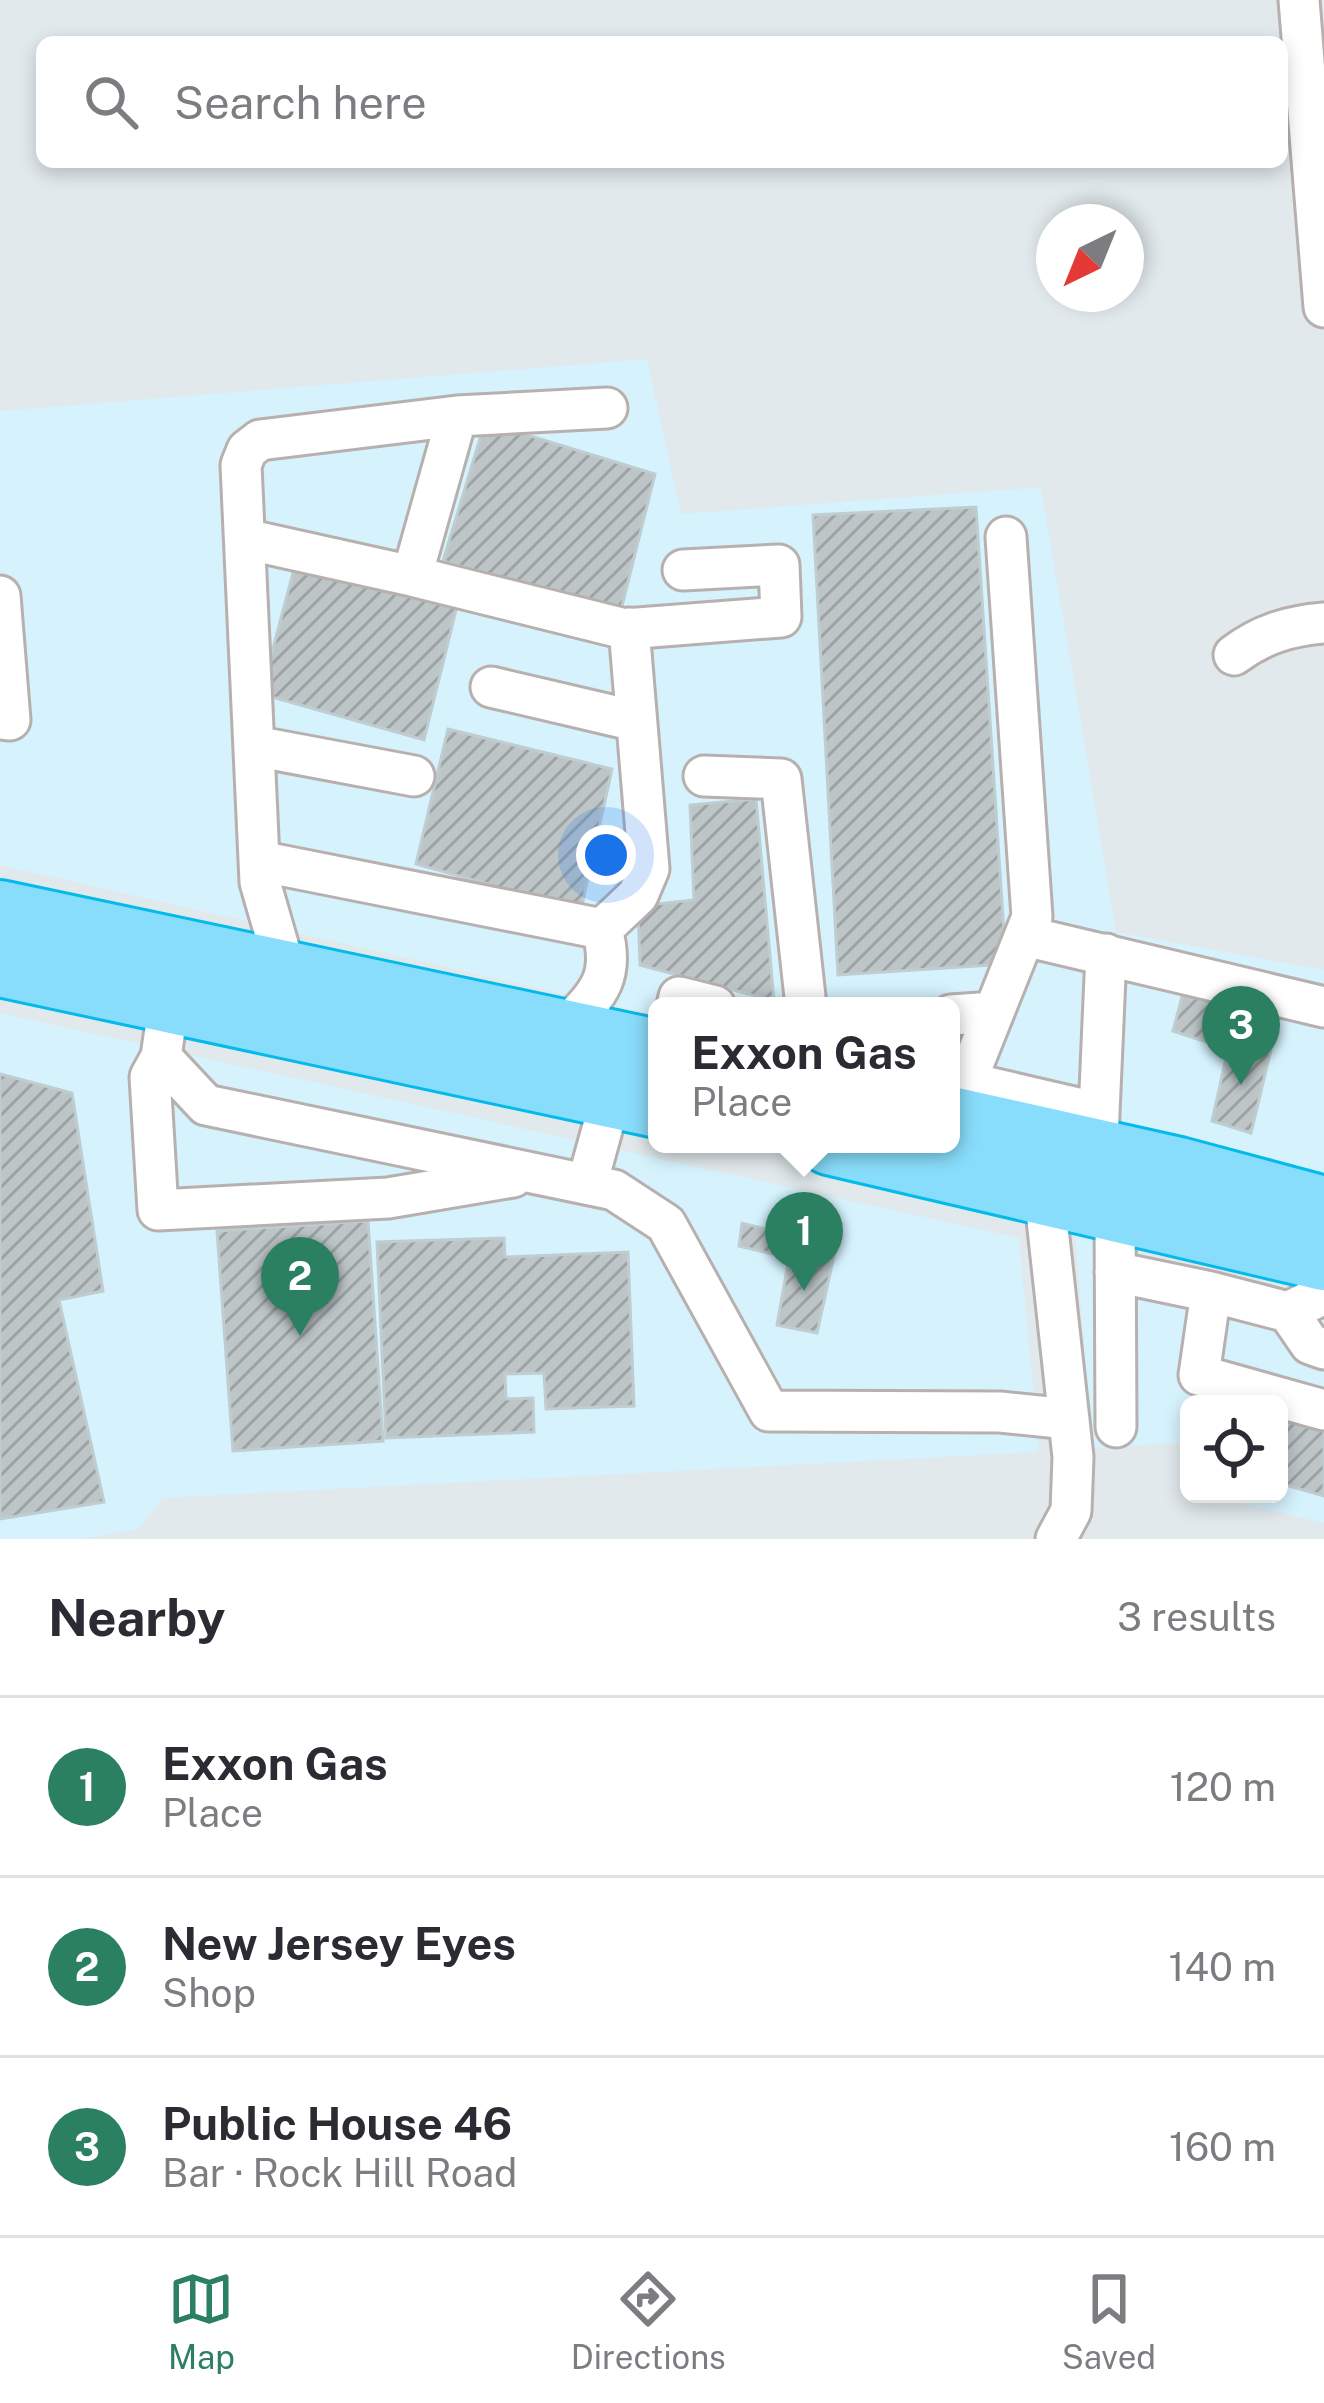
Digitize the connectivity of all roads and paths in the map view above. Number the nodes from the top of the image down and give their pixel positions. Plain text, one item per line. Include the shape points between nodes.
1 (1299, 0) edge
2 (1317, 133) edge
3 (1324, 307) edge
4 (607, 408) dead end
5 (457, 416) junction
6 (1006, 537) dead end
7 (245, 538) junction
8 (683, 570) dead end
9 (412, 576) junction
10 (0, 596) edge
11 (1324, 623) edge
12 (628, 628) junction
13 (1234, 655) dead end
14 (491, 687) dead end
15 (0, 719) edge
16 (636, 721) junction
17 (254, 746) junction
18 (414, 776) dead end
19 (704, 776) dead end
20 (259, 861) junction
21 (0, 911) edge
22 (602, 929) junction
23 (1024, 936) junction
24 (1106, 954) junction
25 (0, 966) edge
26 (286, 972) junction
27 (805, 997) edge
28 (1324, 1006) edge
29 (994, 1012) junction
30 (960, 1014) edge
31 (564, 1029) junction
32 (165, 1030) junction
33 (648, 1048) edge
34 (960, 1095) edge
35 (634, 1102) edge
36 (960, 1106) edge
37 (1098, 1131) junction
38 (870, 1153) edge
39 (537, 1174) junction
40 (587, 1184) junction
41 (1045, 1192) junction
42 (1324, 1207) edge
43 (1115, 1208) junction
44 (1176, 1222) junction
45 (1324, 1260) edge
46 (1114, 1272) junction
47 (1324, 1294) edge
48 (1227, 1295) junction
49 (1288, 1312) junction
50 (1324, 1349) edge
51 (1116, 1380) junction
52 (1067, 1403) junction
53 (1324, 1410) edge
54 (1116, 1427) dead end
55 (1056, 1539) edge

1 - 2 street
2 - 3 street
4 - 5 street
5 - 7 street via 260,440 242,465
5 - 9 street
6 - 23 street via 1032,917
7 - 9 street
7 - 17 street
8 - 12 street via 779,565 781,617
9 - 12 street
10 - 15 street via 10,720
11 - 13 street via 1284,628
12 - 16 street
14 - 16 street
16 - 22 street via 649,869 638,895
17 - 18 street
17 - 20 street
19 - 27 street via 781,779
20 - 22 street
20 - 26 street
21 - 26 highway
22 - 31 street via 605,979
23 - 24 street
23 - 29 street
24 - 28 street
24 - 37 street
25 - 32 highway
26 - 31 highway
29 - 30 street
29 - 34 street
31 - 33 highway
32 - 35 highway
32 - 39 street via 206,1105
32 - 39 street via 150,1077 158,1210 388,1198
35 - 40 street
36 - 37 highway
37 - 42 highway
38 - 41 highway
39 - 40 street
40 - 52 street via 614,1190 666,1224 769,1411 1000,1412
41 - 43 highway
41 - 52 street
43 - 44 highway
43 - 46 street
44 - 45 highway
44 - 48 street
46 - 48 street
46 - 51 street
47 - 49 street
48 - 49 street
48 - 53 street via 1199,1375
49 - 50 street via 1310,1344
51 - 52 street
51 - 54 street
52 - 55 street via 1071,1511

